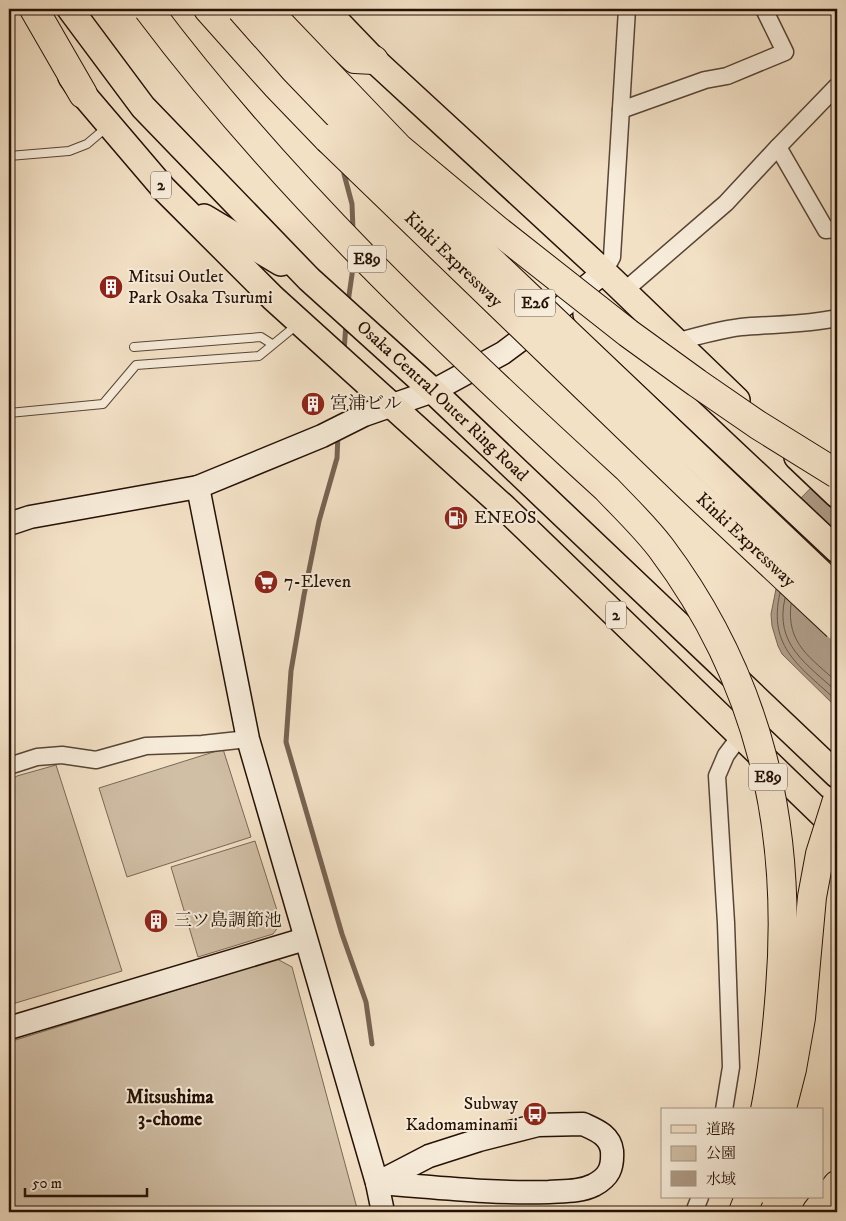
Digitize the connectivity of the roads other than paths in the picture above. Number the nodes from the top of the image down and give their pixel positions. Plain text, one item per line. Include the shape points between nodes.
1 (21, 9) edge
2 (34, 9) edge
3 (70, 9) edge
4 (148, 9) edge
5 (208, 9) edge
6 (241, 9) edge
7 (266, 9) edge
8 (271, 9) edge
9 (302, 9) edge
10 (325, 9) edge
11 (627, 9) edge
12 (764, 9) edge
13 (374, 60) junction
14 (837, 86) edge
15 (83, 94) junction
16 (621, 110) junction
17 (110, 125) junction
18 (778, 147) junction
19 (9, 156) edge
20 (164, 189) junction
21 (837, 229) edge
22 (604, 272) junction
23 (309, 279) junction
24 (624, 292) junction
25 (571, 299) junction
26 (837, 318) edge
27 (299, 322) junction
28 (676, 342) junction
29 (272, 344) junction
30 (134, 347) dead end
31 (432, 391) junction
32 (392, 405) junction
33 (9, 413) edge
34 (825, 473) edge
35 (198, 487) junction
36 (837, 494) edge
37 (9, 524) edge
38 (837, 550) edge
39 (837, 590) edge
40 (837, 626) edge
41 (741, 735) junction
42 (248, 739) junction
43 (9, 766) edge
44 (837, 775) edge
45 (837, 800) edge
46 (837, 829) edge
47 (305, 939) junction
48 (9, 1028) edge
49 (724, 1108) edge
50 (765, 1108) edge
51 (782, 1108) edge
52 (377, 1183) junction
53 (837, 1185) edge
54 (700, 1198) edge
55 (741, 1198) edge
56 (749, 1198) edge
57 (383, 1212) edge
58 (694, 1212) edge
59 (736, 1212) edge
60 (743, 1212) edge
61 (816, 1212) edge

1 - 15 main road, 2
2 - 15 highway
3 - 23 main road, Osaka Central Outer Ring Road / 2 via 144,107
4 - 50 highway, E89, bridge via 239,124 419,312 607,489 660,547 694,598 739,687 761,750 778,840 783,898 782,962
5 - 40 highway, Kinki Expressway / E26, bridge via 276,85 391,201
6 - 39 highway, Kinki Expressway / E26, bridge via 345,122
7 - 34 highway, bridge via 399,148 496,229 628,334
8 - 25 main road via 358,102 450,186 545,280
9 - 13 highway via 355,60
10 - 13 main road
11 - 16 street
12 - 16 street via 784,52 727,76 705,80
13 - 22 main road
14 - 18 street
15 - 17 main road, 2
16 - 22 street via 612,257
17 - 19 lane via 87,144 69,151
17 - 20 main road, 2
18 - 21 street via 826,230
18 - 24 street via 726,203
20 - 23 main road via 205,218
20 - 27 main road, 2
22 - 24 main road
22 - 25 street
23 - 31 main road, Osaka Central Outer Ring Road / 2
24 - 28 main road
25 - 31 street via 503,353
25 - 38 main road
26 - 28 street via 706,333
27 - 29 lane
27 - 32 main road, 2
28 - 34 main road
29 - 30 lane via 261,337
29 - 33 lane via 259,356 136,365 102,404
31 - 32 street
31 - 44 main road, Osaka Central Outer Ring Road / 2
32 - 35 street
32 - 41 main road, 2 via 505,508
34 - 36 main road
35 - 37 street via 30,517
35 - 42 street
41 - 46 main road, 2
41 - 49 street via 726,754 717,776 732,1067
42 - 43 street via 146,746 96,760 62,755 37,757
42 - 47 street
45 - 51 highway, bridge via 820,854 812,897 801,1018
47 - 48 street
47 - 52 street
52 - 52 street via 429,1156 538,1125 583,1124 601,1132 611,1145 613,1164 608,1174 579,1191 517,1193
52 - 57 street
53 - 61 highway
54 - 58 street
55 - 59 highway
56 - 60 highway, bridge

